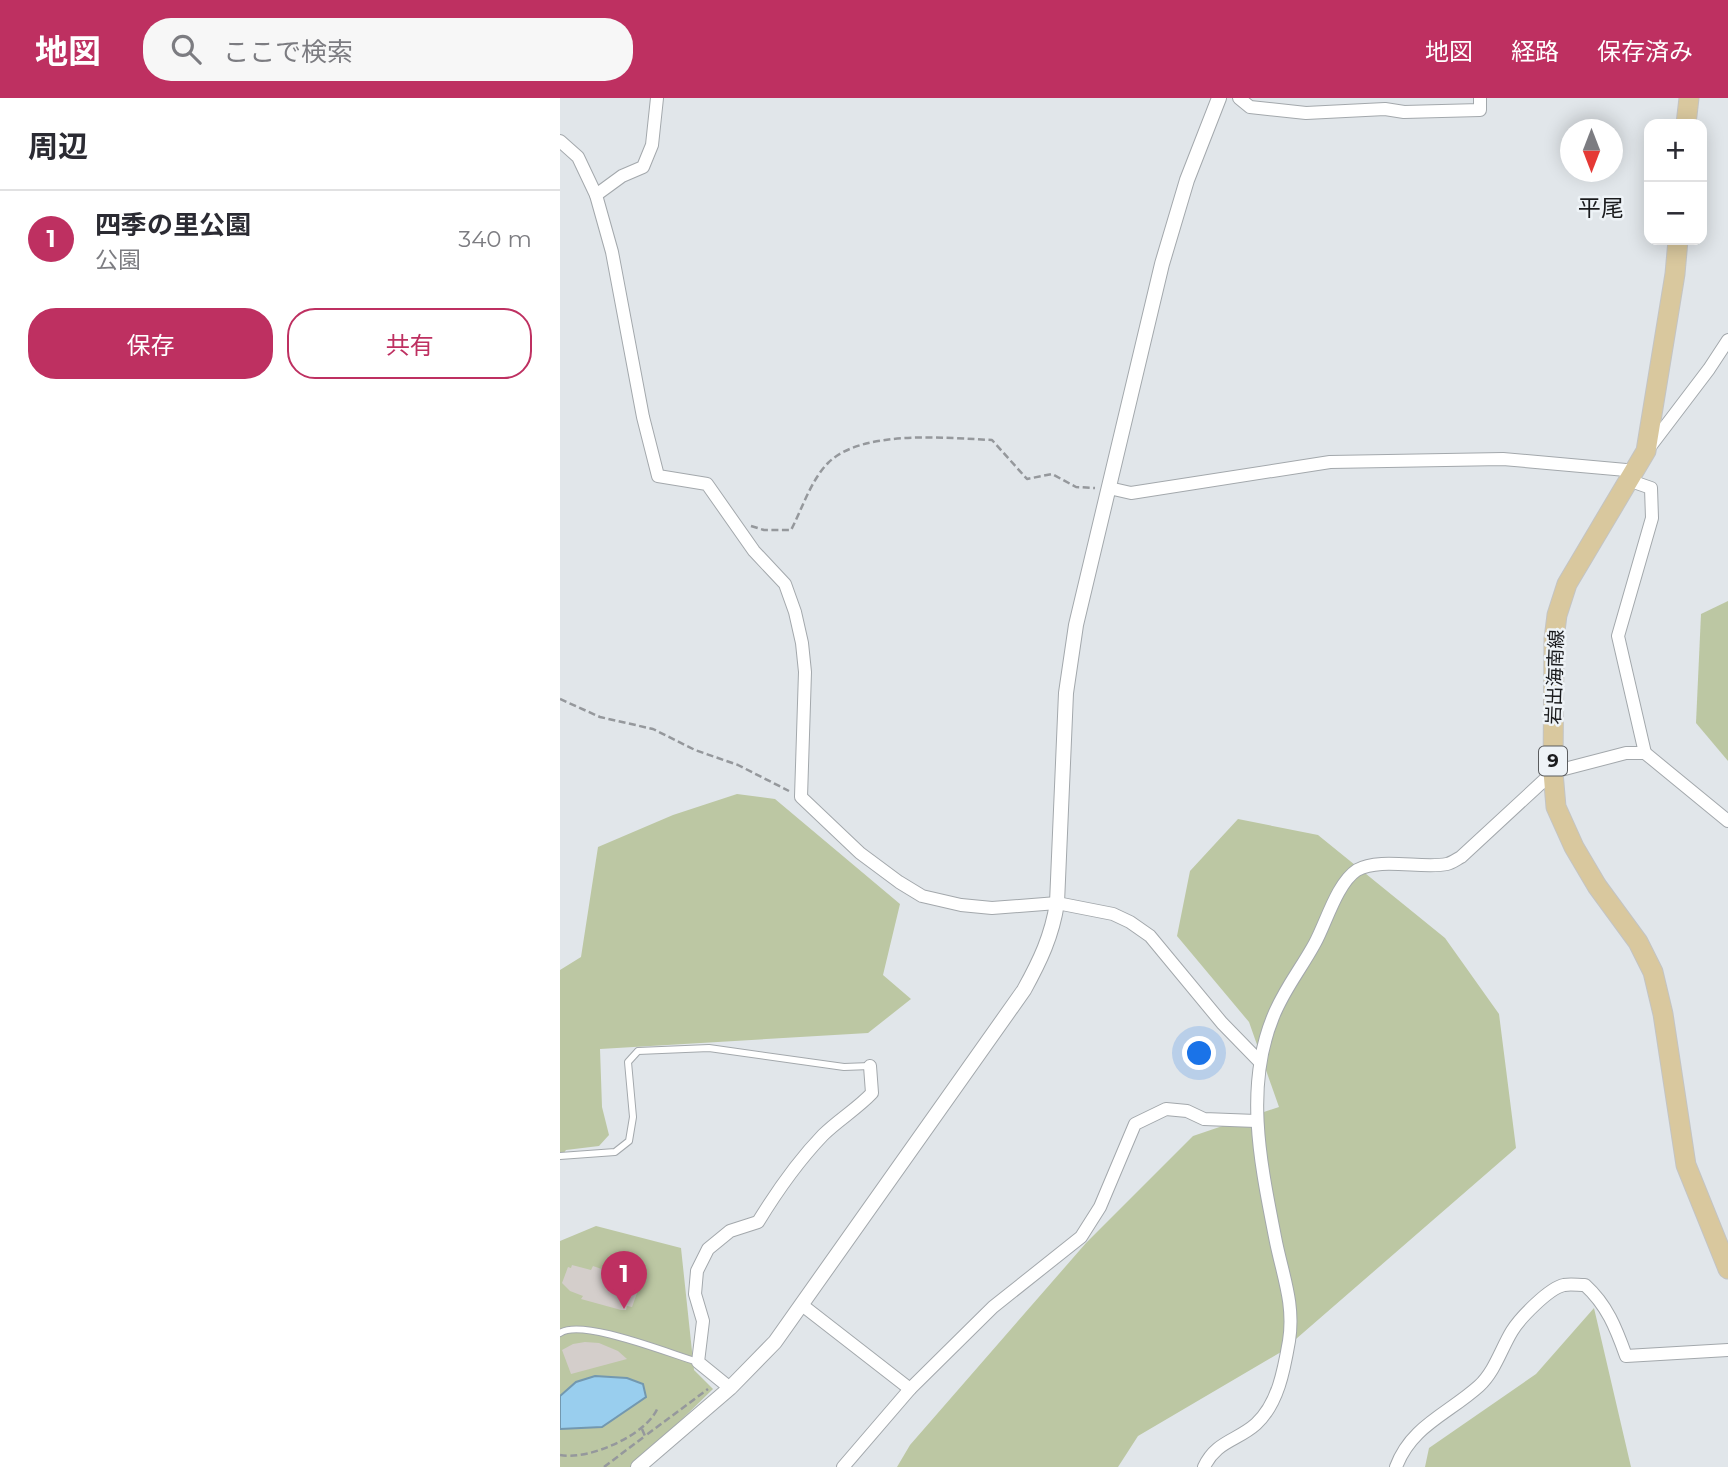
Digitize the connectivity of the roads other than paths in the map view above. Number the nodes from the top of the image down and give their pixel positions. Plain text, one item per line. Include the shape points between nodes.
1 (657, 98) edge
2 (1219, 98) edge
3 (1239, 98) edge
4 (1480, 98) edge
5 (1689, 98) edge
6 (1687, 119) edge
7 (560, 141) edge
8 (596, 195) junction
9 (1678, 245) edge
10 (1728, 340) edge
11 (1646, 451) junction
12 (1628, 480) junction
13 (1109, 488) junction
14 (1645, 753) junction
15 (1553, 772) junction
16 (1728, 821) edge
17 (1057, 903) junction
18 (1260, 1062) junction
19 (870, 1066) joint
20 (1256, 1121) junction
21 (560, 1156) edge
22 (1728, 1269) edge
23 (802, 1305) junction
24 (560, 1333) edge
25 (1728, 1350) edge
26 (698, 1362) junction
27 (727, 1386) junction
28 (910, 1389) junction
29 (638, 1467) edge
30 (843, 1467) edge
31 (1205, 1467) edge
32 (1396, 1467) edge

1 - 8 street via 652,145 643,167
2 - 13 street via 1187,180 1162,264
3 - 4 street via 1250,107 1306,113 1480,110
5 - 6 main road
7 - 8 street via 578,157
8 - 17 street via 658,476 707,484 754,551 785,584 795,612 805,673 801,797 860,853 922,896 992,908
9 - 11 main road, 岩出海南線 / 9
10 - 11 street
11 - 12 main road, 岩出海南線 / 9
12 - 13 street via 1626,470 1489,459 1330,462 1131,493
12 - 14 street via 1651,488 1652,519 1618,636
12 - 15 main road, 岩出海南線 / 9 via 1567,584 1557,615
13 - 17 street via 1076,625 1066,693
14 - 15 street via 1626,753
14 - 16 street
15 - 18 street via 1449,864 1379,865 1358,870 1343,885 1314,945 1288,984
15 - 22 main road, 岩出海南線 / 9 via 1556,807 1574,847 1653,972 1686,1165
17 - 18 street via 1114,914 1150,936
17 - 23 street via 1053,929 1024,990
18 - 20 street
19 - 21 lane via 844,1067 709,1048 638,1051 628,1062 629,1141 615,1152
19 - 26 street via 872,1093 824,1134 787,1175 758,1222 730,1231 708,1249 697,1270 695,1294 703,1321
20 - 28 street via 1204,1119 1166,1109 1135,1124 1100,1207 1081,1237 993,1307
20 - 31 street via 1290,1299 1289,1340 1269,1408 1256,1424 1210,1454
23 - 27 street via 775,1342
23 - 28 street
24 - 26 lane via 568,1328 599,1331
25 - 32 street via 1626,1356 1610,1314 1596,1295 1585,1284 1561,1286 1534,1306 1513,1330 1481,1384 1403,1449
26 - 27 street
27 - 29 street
28 - 30 street

